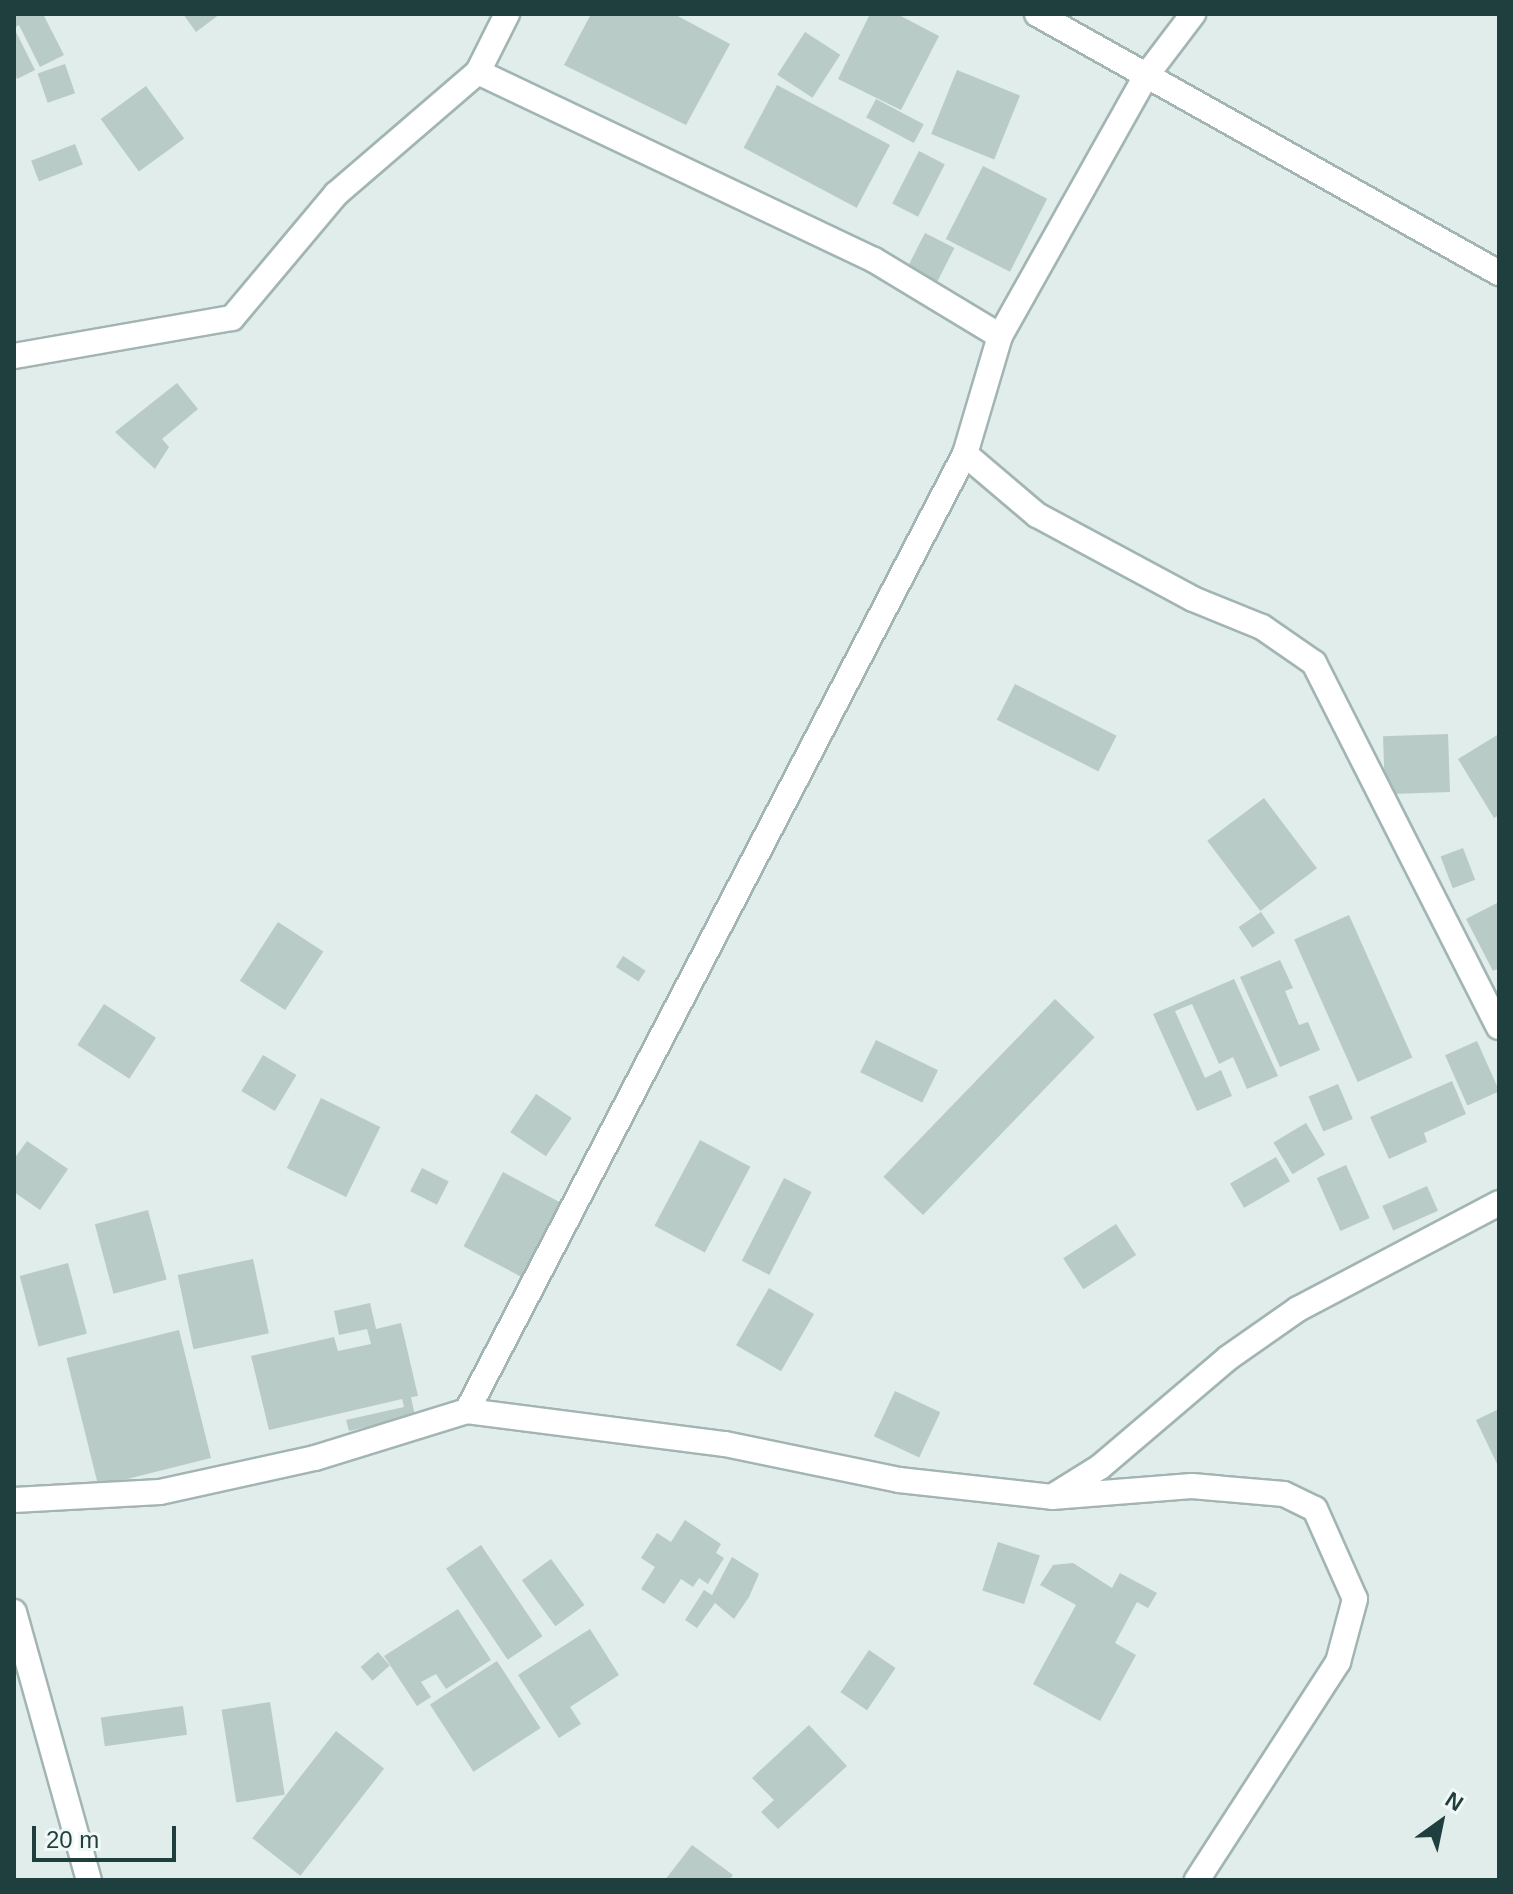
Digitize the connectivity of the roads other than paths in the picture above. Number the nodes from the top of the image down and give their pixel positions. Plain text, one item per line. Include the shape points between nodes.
1 (507, 14) edge
2 (1037, 14) edge
3 (1193, 14) edge
4 (478, 72) junction
5 (1146, 76) junction
6 (1499, 273) edge
7 (1000, 336) junction
8 (14, 356) edge
9 (965, 454) junction
10 (1499, 1027) edge
11 (1499, 1203) edge
12 (467, 1411) junction
13 (1052, 1497) junction
14 (14, 1500) edge
15 (14, 1612) edge
16 (89, 1880) edge
17 (1197, 1880) edge

1 - 4 street
2 - 5 street
3 - 5 street
4 - 7 street via 874,260
4 - 8 street via 336,194 232,318
5 - 6 street
5 - 7 street
7 - 9 street
9 - 10 street via 1037,515 1193,599 1262,627 1314,663
9 - 12 street
11 - 13 street via 1298,1309 1228,1358 1100,1467
12 - 13 street via 725,1444 899,1480
12 - 14 street via 315,1458 160,1492
13 - 17 street via 1192,1486 1284,1494 1315,1509 1355,1599 1338,1662
15 - 16 street

